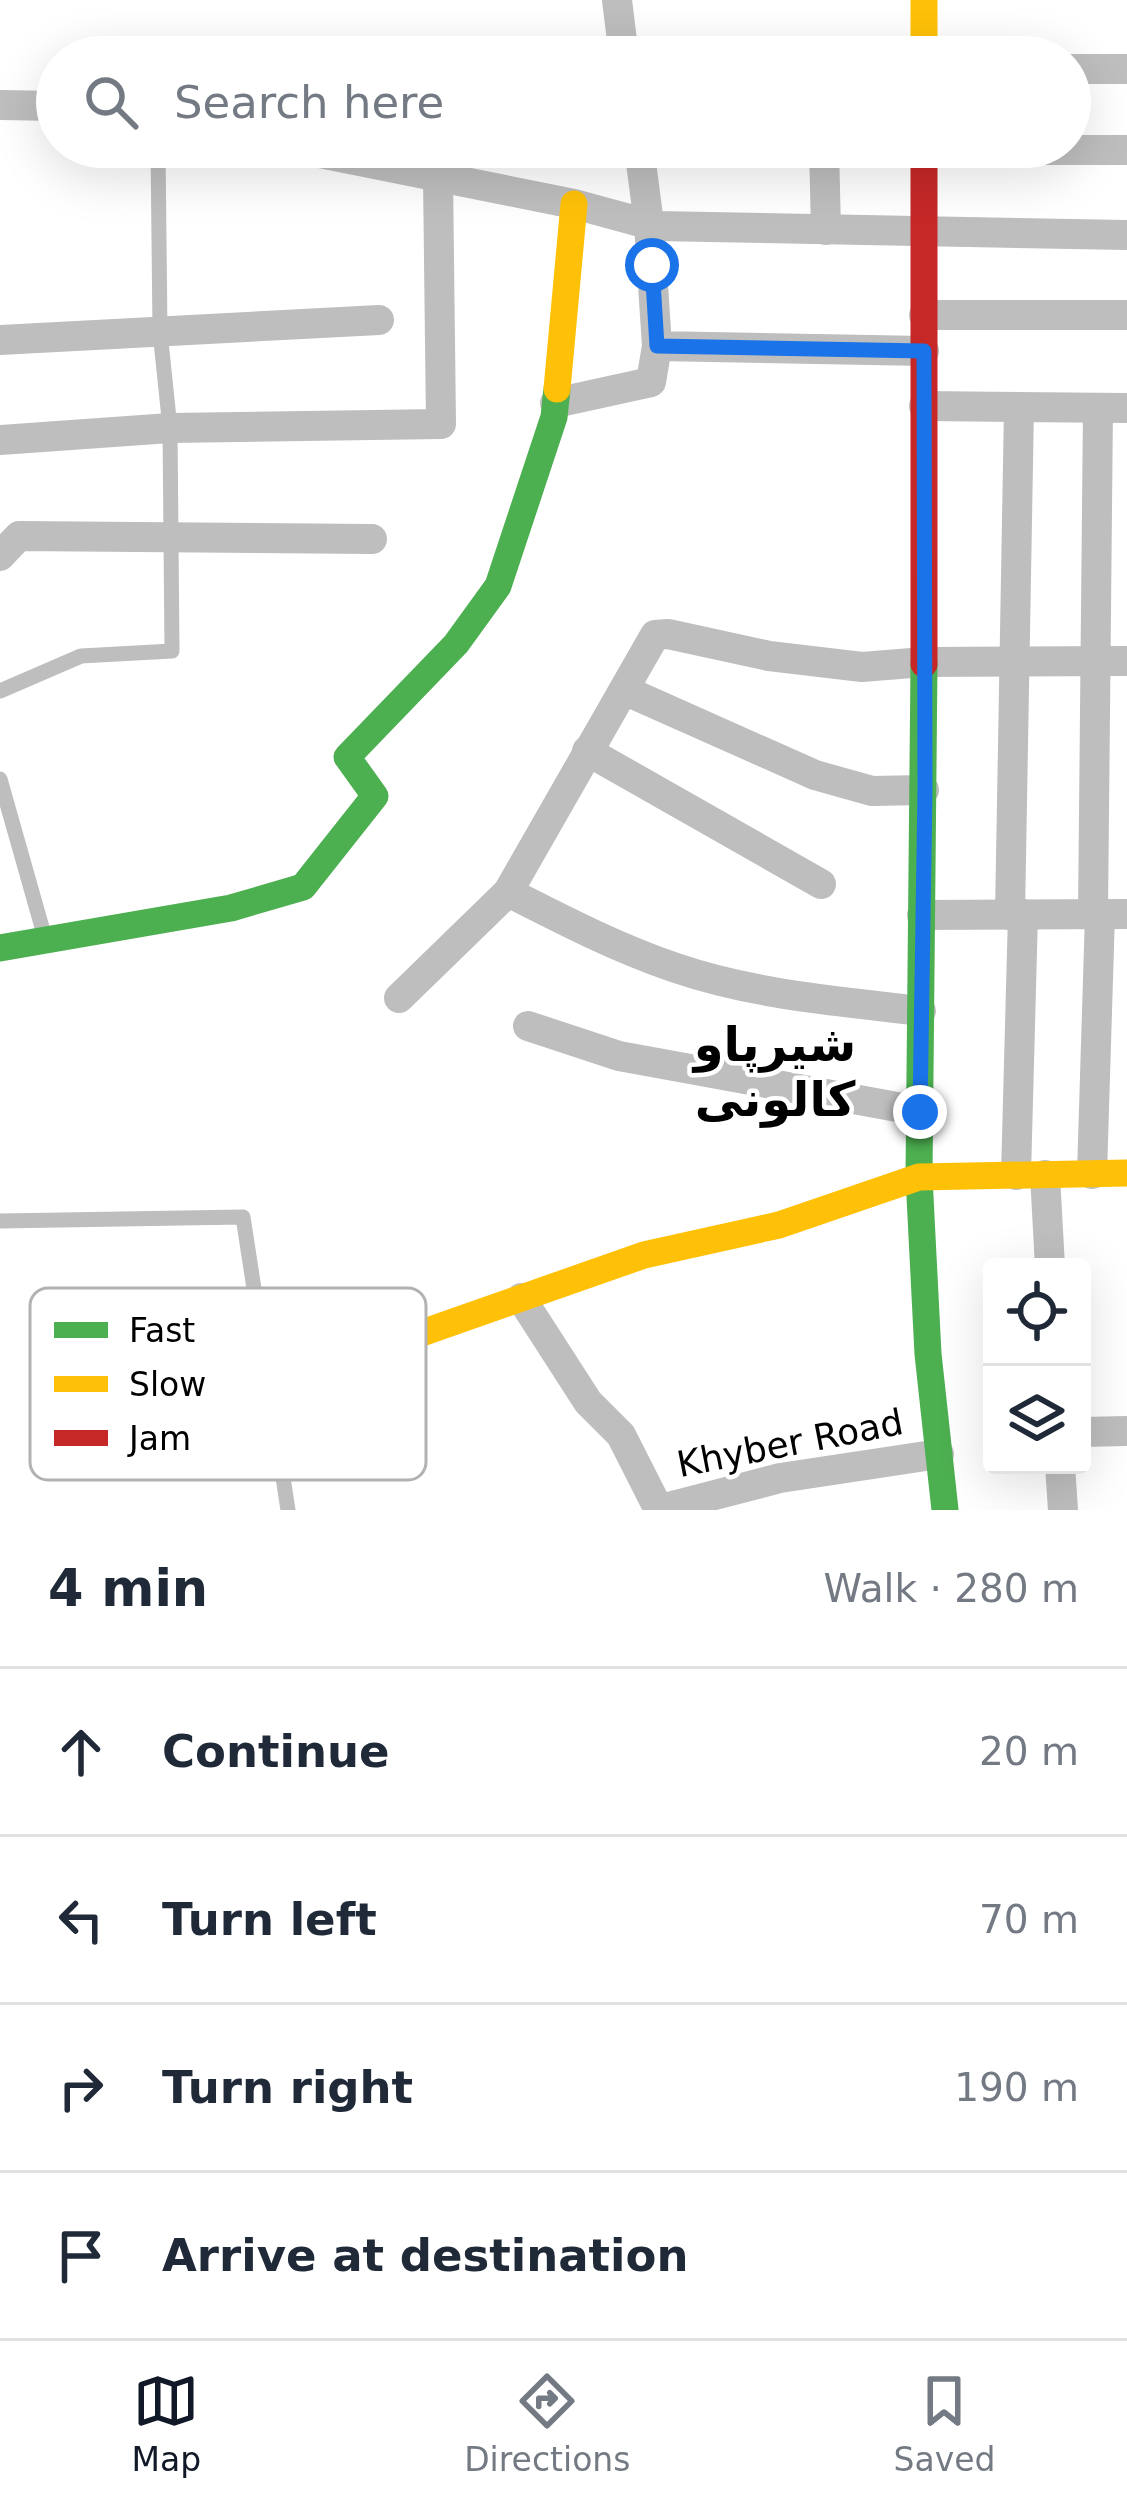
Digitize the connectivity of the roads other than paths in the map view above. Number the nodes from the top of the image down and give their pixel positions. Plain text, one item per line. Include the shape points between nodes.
1 (617, 0) edge
2 (924, 0) edge
3 (621, 36) edge
4 (924, 36) edge
5 (1091, 69) edge
6 (1127, 69) edge
7 (0, 104) edge
8 (36, 105) edge
9 (1091, 150) edge
10 (1127, 150) edge
11 (158, 168) edge
12 (394, 168) edge
13 (642, 168) edge
14 (825, 168) edge
15 (924, 168) edge
16 (438, 177) junction
17 (574, 205) junction
18 (649, 224) junction
19 (826, 230) junction
20 (925, 233) junction
21 (1127, 235) edge
22 (924, 315) junction
23 (1127, 315) edge
24 (379, 320) dead end
25 (160, 332) junction
26 (0, 340) edge
27 (657, 346) junction
28 (924, 351) junction
29 (555, 403) junction
30 (924, 406) junction
31 (1019, 407) junction
32 (1112, 408) edge
33 (170, 428) junction
34 (0, 440) edge
35 (171, 537) junction
36 (372, 539) dead end
37 (0, 556) edge
38 (1127, 661) edge
39 (924, 662) junction
40 (1016, 662) junction
41 (1092, 662) junction
42 (624, 690) junction
43 (0, 691) edge
44 (587, 751) junction
45 (0, 779) edge
46 (925, 790) junction
47 (821, 884) dead end
48 (508, 892) junction
49 (1106, 914) edge
50 (922, 915) junction
51 (1017, 915) junction
52 (46, 940) junction
53 (0, 948) edge
54 (398, 998) dead end
55 (921, 1011) junction
56 (528, 1025) dead end
57 (920, 1112) junction
58 (1127, 1173) edge
59 (1092, 1174) junction
60 (1030, 1175) junction
61 (919, 1177) junction
62 (0, 1221) edge
63 (1048, 1258) edge
64 (254, 1288) edge
65 (521, 1298) junction
66 (426, 1331) edge
67 (1127, 1431) edge
68 (1091, 1432) edge
69 (939, 1454) junction
70 (1061, 1474) edge
71 (283, 1480) edge
72 (288, 1510) edge
73 (658, 1510) edge
74 (945, 1510) edge
75 (1063, 1510) edge

1 - 3 street
2 - 4 street
5 - 6 street
7 - 8 street
9 - 10 street
11 - 25 lane
12 - 16 street
13 - 18 street
14 - 19 street
15 - 20 street
16 - 17 street
16 - 33 street via 441,424
17 - 18 street
17 - 29 street
18 - 19 street
18 - 27 street
19 - 20 street
20 - 21 street
20 - 22 street
22 - 23 street
22 - 28 street
24 - 25 street
25 - 26 street
25 - 33 lane
27 - 28 street
27 - 29 street via 651,382
28 - 30 street
29 - 52 street via 498,586 456,644 347,757 375,796 303,887
30 - 31 street
30 - 39 street
31 - 32 street
31 - 40 street
32 - 41 street
33 - 34 street
33 - 35 lane
35 - 36 street
35 - 37 street via 19,536
35 - 43 lane via 172,651 81,656
38 - 41 street
39 - 40 street
39 - 42 street via 839,664 661,633
39 - 46 street
40 - 41 street
40 - 51 street
41 - 49 street
42 - 44 street
42 - 46 street via 815,775 872,791
44 - 47 street
44 - 48 street
45 - 52 lane
46 - 50 street
48 - 54 street
48 - 55 street via 678,969 777,994
49 - 51 street
49 - 59 street
50 - 51 street
50 - 55 street
51 - 60 street
52 - 53 street
55 - 57 street
56 - 57 street via 620,1057
57 - 61 street
58 - 59 street
59 - 60 street
60 - 61 street
60 - 63 street
61 - 65 street
61 - 69 street
62 - 64 lane via 244,1216
65 - 66 street
65 - 73 street via 589,1402 621,1435
67 - 68 street
69 - 73 street, Khyber Road via 780,1478
69 - 74 street
70 - 75 street
71 - 72 lane

